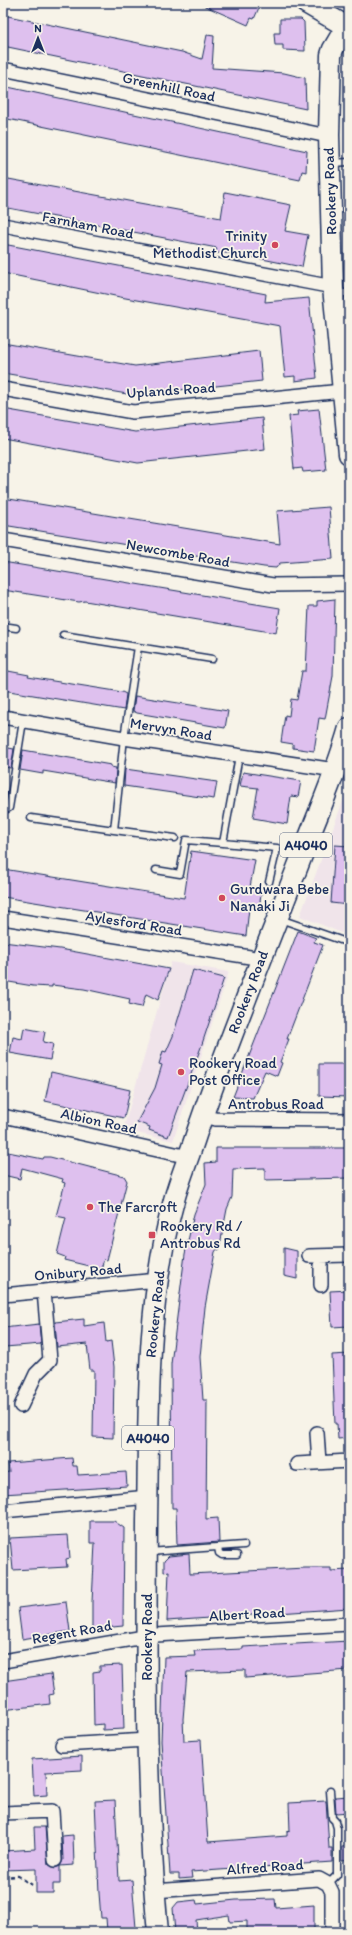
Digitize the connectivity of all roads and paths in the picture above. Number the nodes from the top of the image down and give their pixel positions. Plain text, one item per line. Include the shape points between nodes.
1 (306, 3) edge
2 (348, 28) edge
3 (3, 69) edge
4 (329, 135) junction
5 (349, 162) edge
6 (329, 163) junction
7 (3, 225) edge
8 (338, 291) edge
9 (3, 389) edge
10 (342, 391) junction
11 (348, 425) edge
12 (349, 454) edge
13 (3, 540) edge
14 (349, 584) edge
15 (3, 626) edge
16 (16, 628) dead end
17 (63, 635) dead end
18 (138, 647) junction
19 (212, 659) dead end
20 (3, 717) edge
21 (23, 721) junction
22 (349, 729) edge
23 (124, 738) junction
24 (239, 756) junction
25 (335, 770) junction
26 (3, 811) edge
27 (31, 818) dead end
28 (114, 830) junction
29 (175, 838) dead end
30 (223, 843) junction
31 (156, 870) dead end
32 (269, 882) dead end
33 (3, 918) edge
34 (278, 918) junction
35 (349, 943) edge
36 (261, 960) junction
37 (3, 1116) edge
38 (202, 1116) junction
39 (349, 1120) edge
40 (189, 1157) junction
41 (349, 1255) edge
42 (157, 1282) junction
43 (322, 1285) dead end
44 (44, 1291) junction
45 (3, 1295) edge
46 (21, 1406) dead end
47 (317, 1433) dead end
48 (349, 1461) edge
49 (318, 1462) junction
50 (297, 1464) dead end
51 (148, 1496) junction
52 (3, 1511) edge
53 (244, 1545) dead end
54 (218, 1547) junction
55 (147, 1552) junction
56 (237, 1555) dead end
57 (349, 1624) edge
58 (146, 1636) junction
59 (3, 1660) edge
60 (146, 1740) junction
61 (62, 1745) dead end
62 (330, 1791) dead end
63 (3, 1813) edge
64 (55, 1860) dead end
65 (3, 1877) edge
66 (328, 1884) junction
67 (32, 1885) dead end
68 (154, 1891) junction
69 (158, 1932) edge
70 (332, 1932) edge

1 - 2 main road
2 - 4 main road, Rookery Road via 333,49 329,65
3 - 4 street, Greenhill Road
4 - 6 main road, Rookery Road
5 - 6 lane
6 - 8 main road, Rookery Road
7 - 8 street, Farnham Road
8 - 10 main road, Rookery Road
9 - 10 street, Uplands Road via 133,412
10 - 11 main road, Rookery Road
11 - 12 main road, Rookery Road
13 - 14 street, Newcombe Road via 273,585
15 - 16 lane
17 - 18 lane
18 - 19 lane
18 - 23 lane
20 - 21 street, Mervyn Road
21 - 23 street, Mervyn Road
21 - 26 lane via 9,808
22 - 25 main road, Rookery Road / A4040
23 - 24 street, Mervyn Road
23 - 28 lane
24 - 25 street, Mervyn Road
24 - 30 lane
25 - 34 main road, Rookery Road / A4040
27 - 28 lane
28 - 29 lane
30 - 31 lane via 186,840 180,874
30 - 32 lane via 277,848
33 - 36 street, Aylesford Road
34 - 35 lane
34 - 36 main road, Rookery Road / A4040
36 - 38 main road, Rookery Road / A4040
37 - 40 street, Albion Road
38 - 39 street, Antrobus Road via 216,1120
38 - 40 main road, Rookery Road / A4040
40 - 42 main road, Rookery Road / A4040 via 174,1200
41 - 43 street via 315,1256
42 - 44 street, Onibury Road
42 - 51 main road, Rookery Road / A4040 via 149,1377
44 - 45 street, Onibury Road
44 - 46 street via 50,1360 36,1374
47 - 49 street
48 - 49 street
49 - 50 street
51 - 52 street
51 - 55 main road, Rookery Road / A4040
53 - 54 lane
54 - 55 lane
54 - 56 lane via 222,1555
55 - 58 main road, Rookery Road / A4040
57 - 58 street, Albert Road
58 - 59 street, Regent Road
58 - 60 main road, Rookery Road / A4040
60 - 61 street
60 - 68 main road, Rookery Road / A4040
62 - 66 lane via 332,1818 336,1828 338,1875
63 - 64 street via 52,1811
65 - 67 path via 18,1876
66 - 68 street, Alfred Road via 319,1879
66 - 70 street via 332,1892
68 - 69 main road, Rookery Road / A4040

